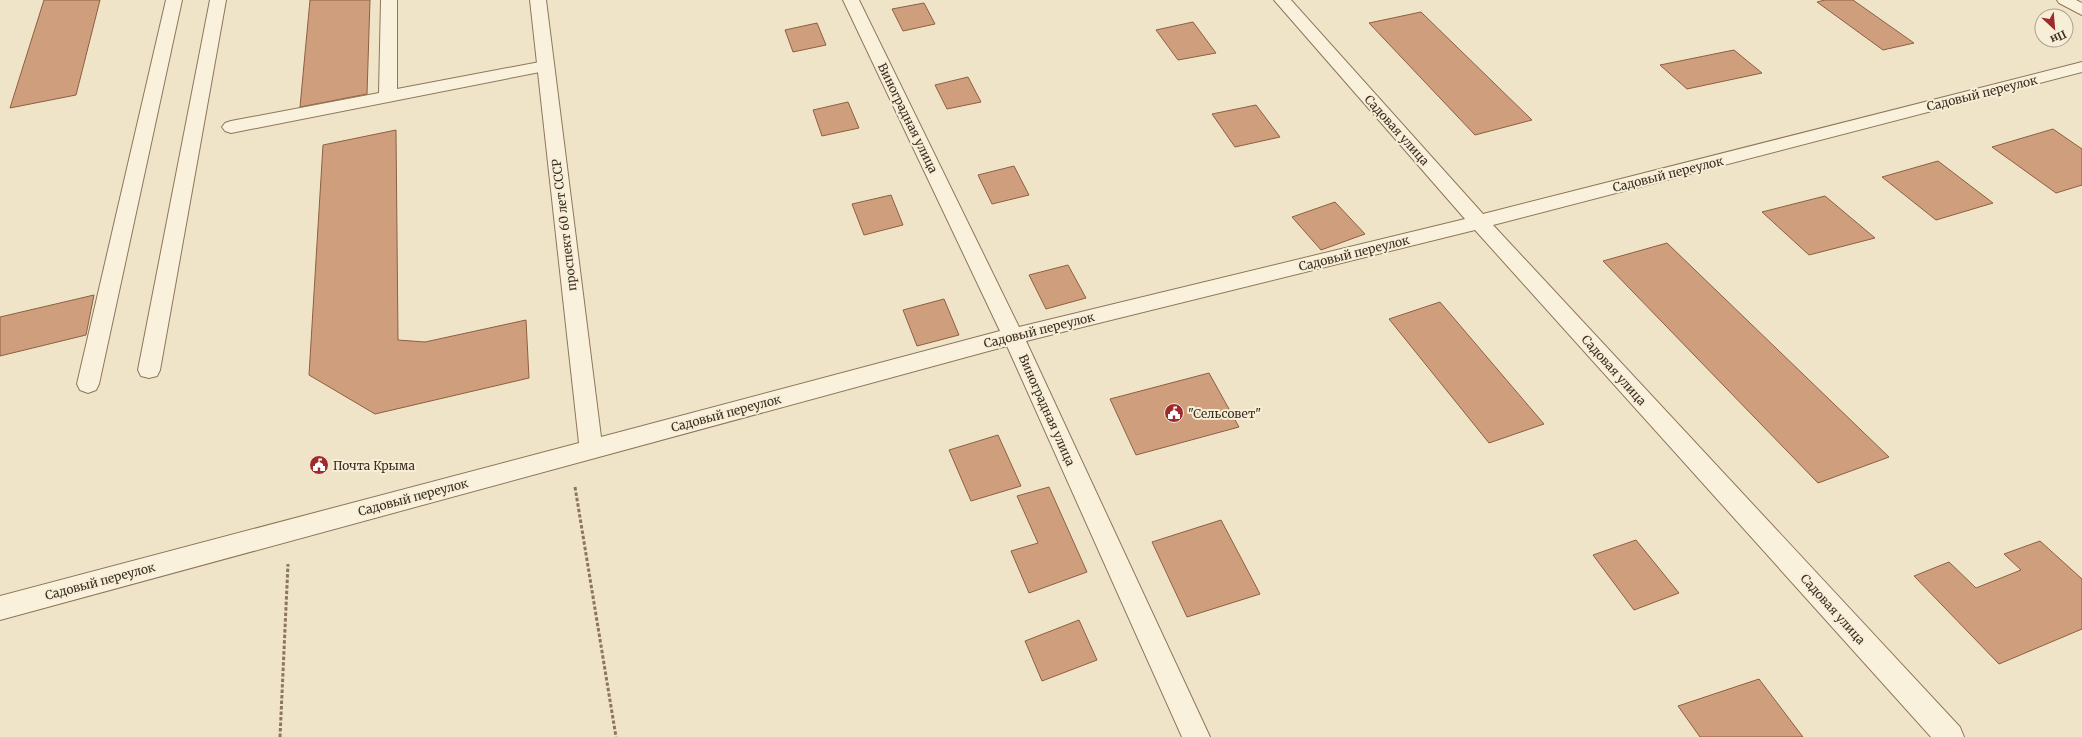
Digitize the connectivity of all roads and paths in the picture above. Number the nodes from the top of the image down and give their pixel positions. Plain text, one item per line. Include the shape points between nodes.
1 (174, 0) edge
2 (218, 0) edge
3 (389, 0) edge
4 (538, 0) edge
5 (850, 0) edge
6 (1282, 0) edge
7 (2065, 0) edge
8 (2082, 10) edge
9 (546, 66) junction
10 (2082, 67) edge
11 (388, 96) junction
12 (231, 127) dead end
13 (1479, 222) junction
14 (1013, 336) junction
15 (149, 370) dead end
16 (88, 384) dead end
17 (591, 449) junction
18 (570, 455) junction
19 (290, 530) junction
20 (0, 608) edge
21 (280, 737) edge
22 (616, 737) edge
23 (1196, 737) edge
24 (1950, 737) edge

1 - 16 street
2 - 15 street
3 - 11 street
4 - 9 street, проспект 60 лет СССР
5 - 14 street, Виноградная улица
6 - 13 street, Садовая улица
7 - 8 street
9 - 11 street
9 - 17 street, проспект 60 лет СССР
10 - 13 street, Садовый переулок
11 - 12 street
13 - 14 street, Садовый переулок
13 - 24 street, Садовая улица
14 - 17 street, Садовый переулок
14 - 23 street, Виноградная улица
17 - 18 street, Садовый переулок
18 - 19 street, Садовый переулок
18 - 22 path
19 - 20 street, Садовый переулок
19 - 21 path

